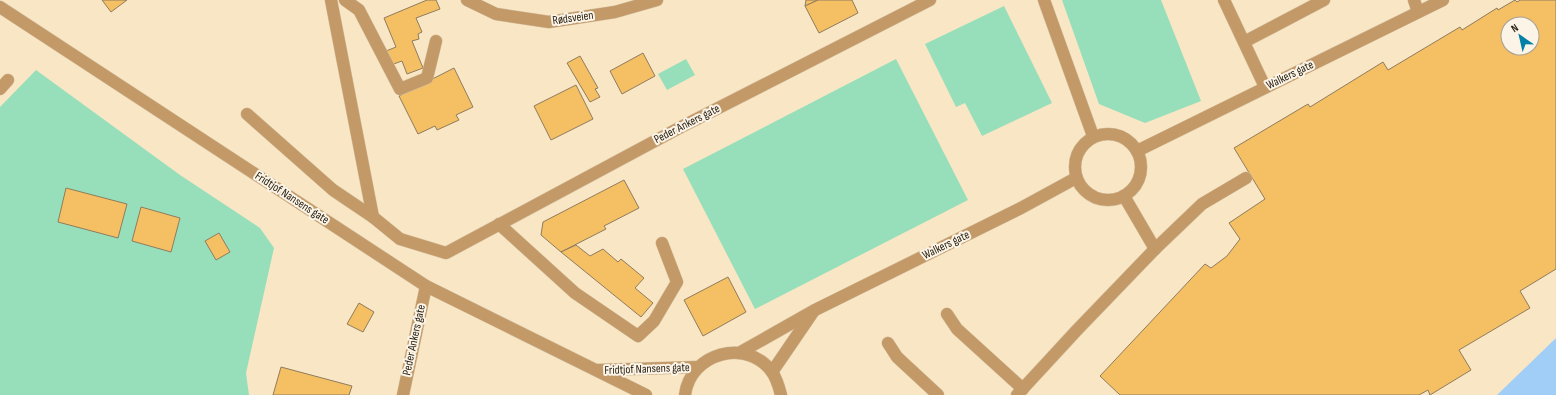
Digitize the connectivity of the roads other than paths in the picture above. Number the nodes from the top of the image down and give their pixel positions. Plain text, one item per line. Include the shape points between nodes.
1 (331, 0) edge
2 (345, 0) edge
3 (467, 0) edge
4 (657, 0) edge
5 (930, 0) edge
6 (1044, 0) edge
7 (1224, 0) edge
8 (1324, 0) edge
9 (1414, 0) edge
10 (1443, 0) edge
11 (0, 7) edge
12 (1418, 12) junction
13 (436, 41) dead end
14 (1244, 42) junction
15 (1265, 87) junction
16 (247, 114) dead end
17 (1093, 136) junction
18 (1137, 151) junction
19 (1076, 178) junction
20 (1246, 178) dead end
21 (1124, 196) junction
22 (373, 216) junction
23 (499, 224) junction
24 (662, 243) dead end
25 (1155, 250) junction
26 (426, 286) junction
27 (815, 310) junction
28 (947, 314) dead end
29 (888, 343) dead end
30 (739, 353) junction
31 (698, 367) junction
32 (595, 370) junction
33 (772, 372) junction
34 (1020, 392) edge
35 (403, 395) edge
36 (646, 395) edge
37 (685, 395) edge
38 (781, 395) edge
39 (938, 395) edge

1 - 22 street
2 - 13 street via 359,10 400,89 428,78
3 - 4 street, Rødsveien via 496,14 549,22 615,12
5 - 23 street, Peder Ankers gate via 681,127
6 - 17 street
7 - 14 street
8 - 14 street
9 - 12 street
10 - 12 street, Walkers gate
11 - 26 street, Fridtjof Nansens gate
12 - 15 street, Walkers gate
14 - 15 street
15 - 18 street, Walkers gate
16 - 22 street via 333,190
17 - 18 street via 1113,134 1122,137 1131,142
17 - 19 street via 1083,144 1077,154 1074,166
18 - 21 street via 1141,167 1140,176
19 - 21 street via 1081,188 1090,196 1101,200 1113,200
19 - 27 street, Walkers gate
20 - 25 street via 1202,204
21 - 25 street
22 - 23 street, Peder Ankers gate via 400,239 446,253
23 - 24 street via 575,293 638,336 654,321 677,282
25 - 34 street
26 - 32 street, Fridtjof Nansens gate
26 - 35 street, Peder Ankers gate
27 - 30 street, Walkers gate
27 - 33 street, Walkers gate
28 - 34 street via 957,329
29 - 39 street via 897,357
30 - 31 street via 717,355
30 - 33 street via 757,359
31 - 32 street, Fridtjof Nansens gate
31 - 37 street
32 - 36 street, Fridtjof Nansens gate
33 - 38 street

